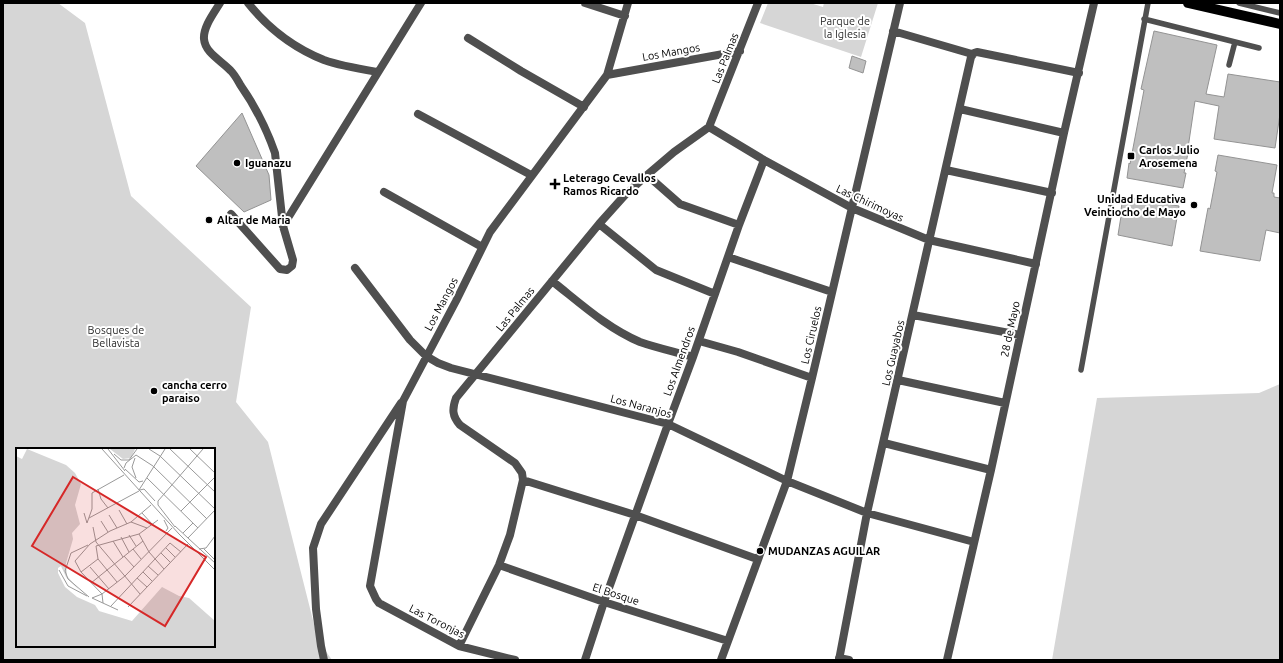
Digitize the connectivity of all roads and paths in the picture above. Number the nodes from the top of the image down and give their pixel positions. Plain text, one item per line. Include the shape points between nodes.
1 (220, 3) edge
2 (248, 3) edge
3 (421, 3) edge
4 (585, 3) edge
5 (628, 3) edge
6 (758, 3) edge
7 (1094, 3) edge
8 (1148, 3) edge
9 (1188, 3) edge
10 (1239, 3) edge
11 (897, 5) edge
12 (1280, 13) edge
13 (625, 16) junction
14 (1144, 19) junction
15 (1280, 24) edge
16 (893, 31) junction
17 (468, 38) dead end
18 (1235, 42) junction
19 (1260, 48) dead end
20 (740, 51) junction
21 (973, 54) junction
22 (1229, 65) dead end
23 (378, 72) junction
24 (1079, 73) junction
25 (607, 75) junction
26 (584, 107) junction
27 (960, 109) junction
28 (418, 114) dead end
29 (709, 127) junction
30 (1064, 133) junction
31 (764, 160) junction
32 (946, 170) junction
33 (531, 175) junction
34 (647, 175) junction
35 (384, 192) dead end
36 (1052, 193) junction
37 (852, 208) junction
38 (232, 214) dead end
39 (599, 224) junction
40 (739, 225) junction
41 (283, 226) junction
42 (929, 240) junction
43 (482, 247) junction
44 (728, 257) junction
45 (1036, 264) junction
46 (355, 268) dead end
47 (552, 281) junction
48 (832, 292) junction
49 (714, 294) junction
50 (913, 315) junction
51 (1020, 335) junction
52 (699, 341) junction
53 (426, 356) junction
54 (693, 357) junction
55 (1081, 370) dead end
56 (476, 374) junction
57 (812, 378) junction
58 (898, 380) junction
59 (403, 401) junction
60 (1005, 403) junction
61 (668, 424) junction
62 (884, 443) junction
63 (991, 470) junction
64 (523, 480) junction
65 (786, 480) junction
66 (867, 513) junction
67 (635, 515) junction
68 (974, 542) junction
69 (757, 559) junction
70 (499, 565) junction
71 (372, 578) joint
72 (604, 602) junction
73 (728, 641) junction
74 (459, 646) junction
75 (839, 659) edge
76 (324, 660) edge
77 (515, 660) edge
78 (585, 660) edge
79 (721, 660) edge
80 (849, 660) edge
81 (947, 660) edge

1 - 41 street via 203,38 210,52 231,71 253,103 273,145
2 - 23 street via 271,28 304,50 324,60
3 - 23 street
4 - 13 street
5 - 13 street, Los Mangos
6 - 20 street, Las Palmas
7 - 24 street, 28 de Mayo
8 - 14 lane
9 - 15 main road
10 - 12 lane
11 - 16 street, Los Ciruelos
13 - 25 street, Los Mangos
14 - 18 lane
14 - 55 lane
16 - 21 street
16 - 37 street, Los Ciruelos
17 - 26 street
18 - 19 lane
18 - 22 lane
20 - 25 street, Los Mangos
20 - 29 street, Las Palmas
21 - 24 street via 977,52
21 - 27 street, Los Guayabos
23 - 41 street
24 - 30 street, 28 de Mayo
25 - 26 street, Los Mangos
26 - 33 street, Los Mangos
27 - 30 street
27 - 32 street, Los Guayabos
28 - 33 street
29 - 31 street, Las Chirimoyas
29 - 34 street, Las Palmas
30 - 36 street, 28 de Mayo
31 - 37 street, Las Chirimoyas
31 - 40 street, Los Almendros
32 - 36 street
32 - 42 street, Los Guayabos
33 - 43 street, Los Mangos
34 - 39 street, Las Palmas
34 - 40 street via 680,204
35 - 43 street
36 - 45 street, 28 de Mayo
37 - 42 street, Las Chirimoyas
37 - 48 street, Los Ciruelos
38 - 41 street via 280,269 287,270 292,266 293,260
39 - 47 street, Las Palmas
39 - 49 street via 656,270
40 - 44 street, Los Almendros
42 - 45 street, Las Chirimoyas
42 - 50 street, Los Guayabos
43 - 53 street, Los Mangos
44 - 48 street
44 - 49 street, Los Almendros
45 - 51 street, 28 de Mayo
46 - 53 street, Los Naranjos via 399,327
47 - 54 street via 605,322 640,342
47 - 56 street, Las Palmas
48 - 57 street, Los Ciruelos
49 - 52 street, Los Almendros
50 - 51 street
50 - 58 street, Los Guayabos
51 - 60 street, 28 de Mayo
52 - 54 street, Los Almendros
52 - 57 street
53 - 56 street, Los Naranjos via 438,363
53 - 59 street, Los Mangos
54 - 61 street, Los Almendros
56 - 61 street, Los Naranjos
56 - 64 street, Las Palmas via 456,398 453,414 460,425 514,463 522,473
57 - 65 street, Los Ciruelos
58 - 60 street
58 - 62 street, Los Guayabos
59 - 71 street, Los Mangos
59 - 76 street via 321,524 313,548 316,609
60 - 63 street, 28 de Mayo
61 - 65 street, Los Naranjos
61 - 67 street, Los Almendros
62 - 63 street
62 - 66 street, Los Guayabos
63 - 68 street, 28 de Mayo
64 - 67 street
64 - 70 street via 510,535
65 - 66 street, Los Naranjos
65 - 69 street, Los Ciruelos
66 - 68 street, Los Naranjos
66 - 75 street, Los Guayabos
67 - 69 street
67 - 72 street, Los Almendros
68 - 81 street, 28 de Mayo
69 - 73 street, Los Ciruelos
70 - 72 street, El Bosque
70 - 74 street
71 - 74 street, Las Toronjas via 370,586 379,603
72 - 73 street, El Bosque
72 - 78 street, Los Almendros
73 - 79 street, Los Ciruelos
74 - 77 street, Las Toronjas
75 - 80 street

